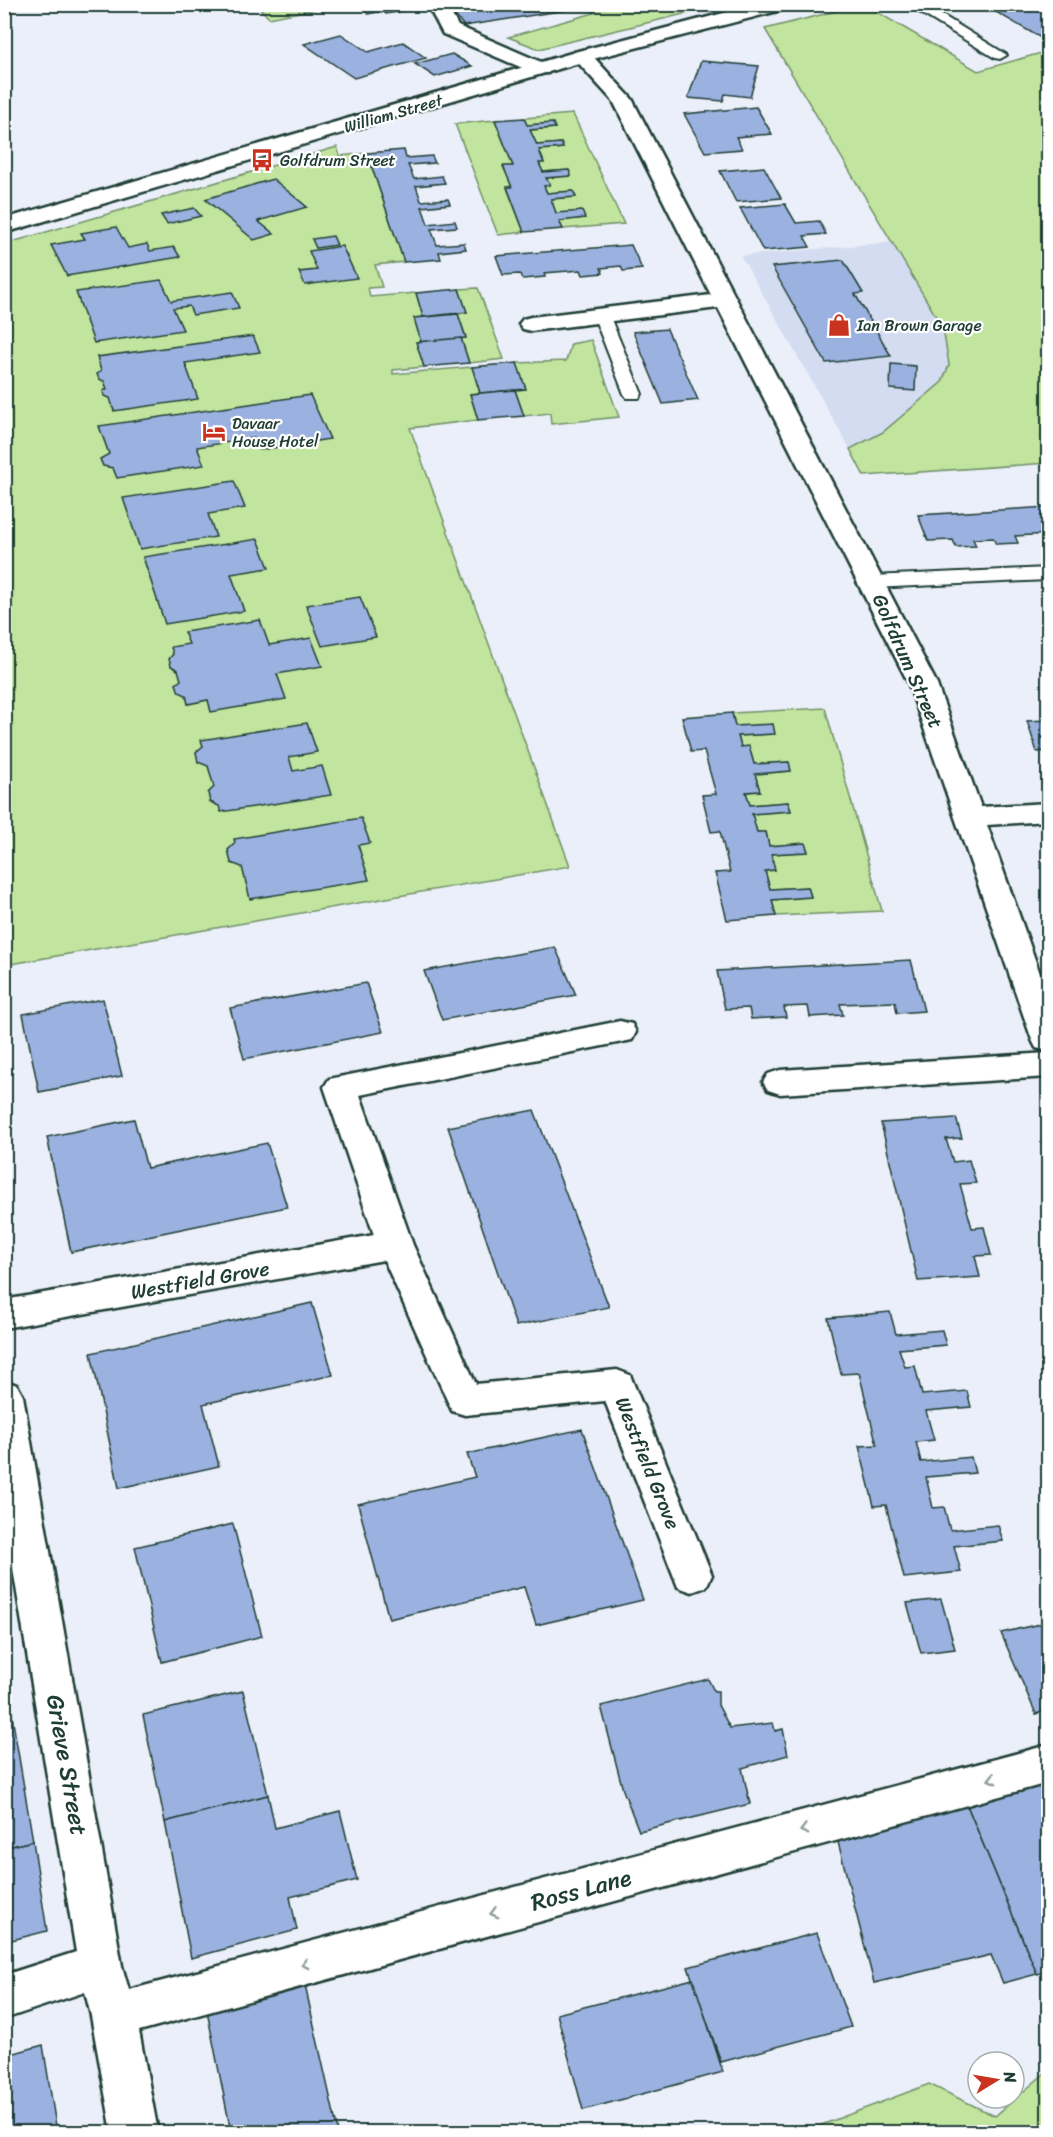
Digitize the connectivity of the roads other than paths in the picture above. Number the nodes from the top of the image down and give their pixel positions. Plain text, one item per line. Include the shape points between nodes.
1 (436, 4) edge
2 (782, 4) edge
3 (913, 4) edge
4 (1000, 55) dead end
5 (582, 56) junction
6 (540, 69) junction
7 (4, 226) edge
8 (725, 300) junction
9 (602, 317) junction
10 (531, 324) dead end
11 (633, 394) dead end
12 (1047, 580) edge
13 (872, 582) junction
14 (1048, 813) edge
15 (971, 817) junction
16 (620, 1032) dead end
17 (1048, 1040) edge
18 (1048, 1065) edge
19 (780, 1082) dead end
20 (395, 1245) junction
21 (4, 1314) edge
22 (4, 1396) edge
23 (692, 1575) dead end
24 (1048, 1764) edge
25 (100, 1966) junction
26 (4, 1997) edge
27 (114, 2016) junction
28 (135, 2133) edge

1 - 6 street via 450,30
2 - 5 street, William Street
3 - 4 lane
5 - 6 street, William Street
5 - 8 street, Golfdrum Street via 622,99
6 - 7 street, William Street
8 - 9 street
8 - 13 street, Golfdrum Street
9 - 10 street
9 - 11 lane
12 - 13 lane
13 - 15 street, Golfdrum Street via 922,682
14 - 15 street
15 - 17 street, Golfdrum Street
16 - 20 street, Westfield Grove via 341,1087
18 - 19 street
20 - 21 street, Westfield Grove
20 - 23 street, Westfield Grove via 465,1400 616,1384
22 - 25 street, Grieve Street
24 -> 27 street, Ross Lane
25 - 26 street
25 - 27 street, Grieve Street
27 - 28 street, Grieve Street

